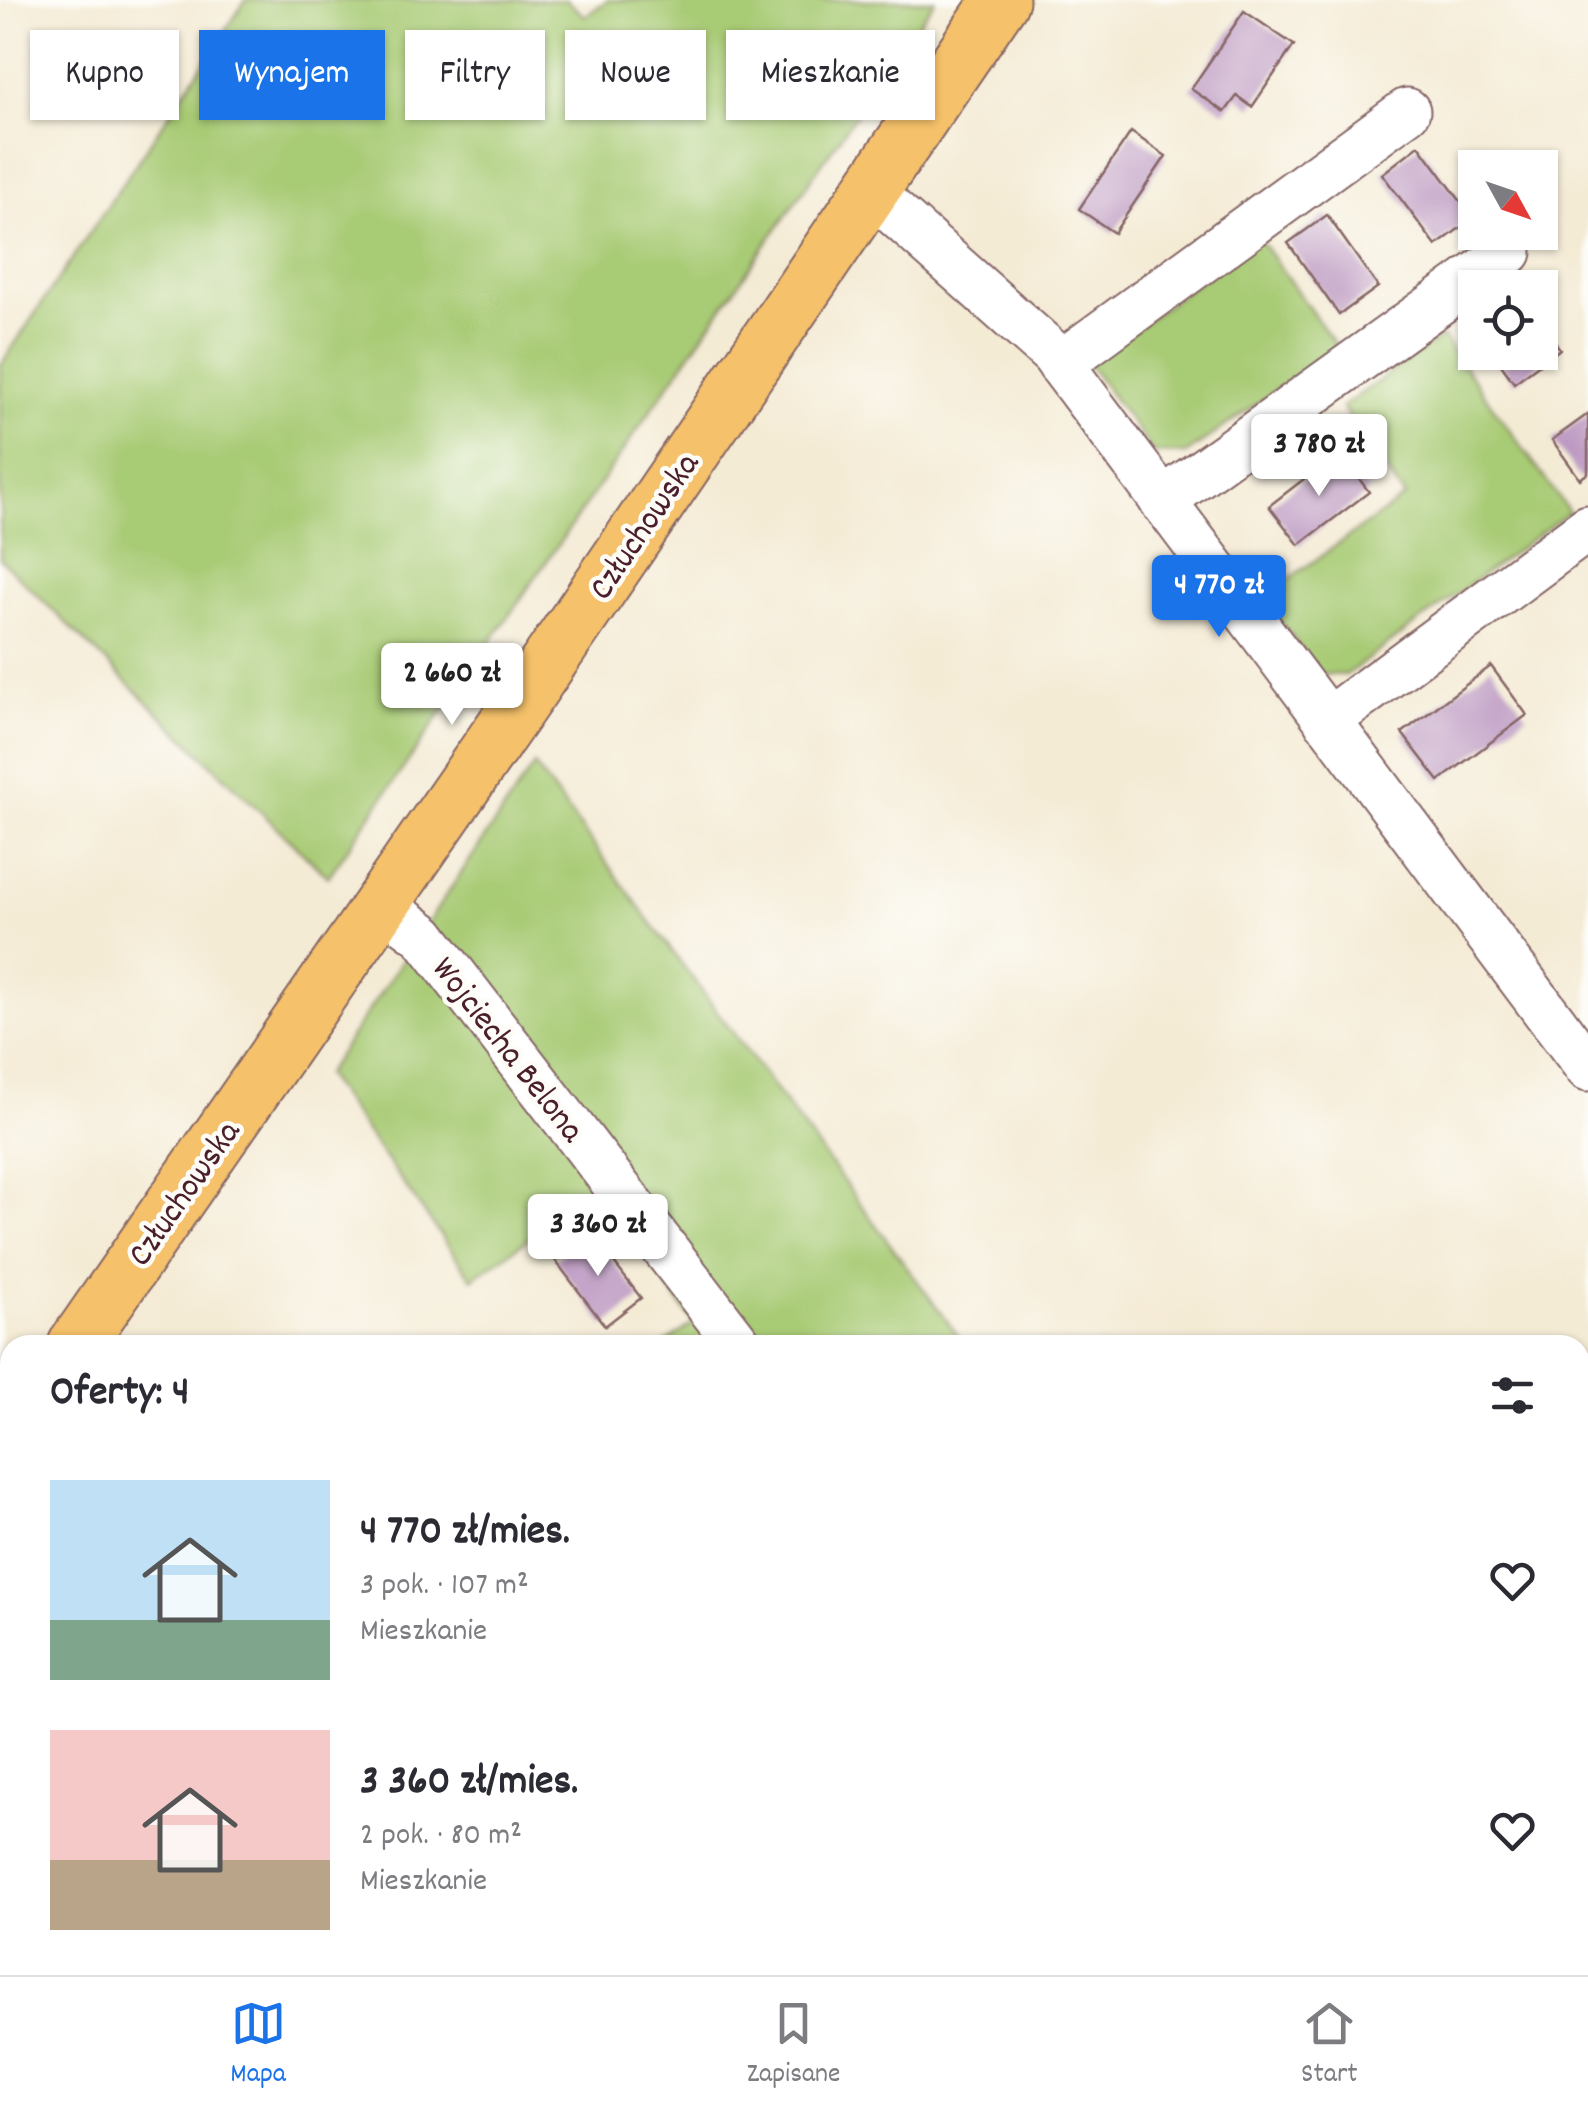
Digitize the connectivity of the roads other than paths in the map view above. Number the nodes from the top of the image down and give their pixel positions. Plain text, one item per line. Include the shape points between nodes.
1 (1001, 0) edge
2 (1407, 111) dead end
3 (871, 192) junction
4 (1509, 252) dead end
5 (1060, 364) junction
6 (1162, 501) junction
7 (1588, 528) edge
8 (1327, 721) junction
9 (381, 904) junction
10 (1588, 1068) edge
11 (83, 1335) edge
12 (731, 1335) edge

1 - 3 main road, Człuchowska
2 - 5 street
3 - 5 street
3 - 9 main road, Człuchowska
4 - 6 street
5 - 6 street
6 - 8 street
7 - 8 street
8 - 10 street
9 - 11 main road, Człuchowska
9 - 12 street, Wojciecha Belona via 424,936

